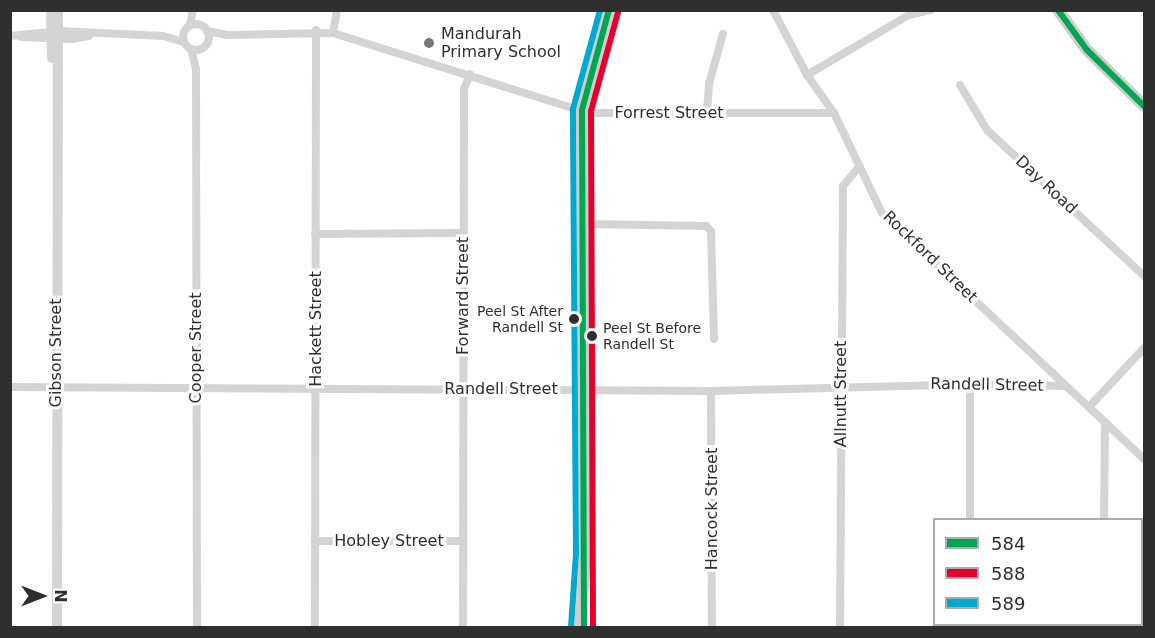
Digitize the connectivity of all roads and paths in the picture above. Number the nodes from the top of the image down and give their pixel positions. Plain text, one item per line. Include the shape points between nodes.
1 (51, 10) edge
2 (58, 10) edge
3 (196, 10) edge
4 (337, 10) edge
5 (609, 10) edge
6 (773, 10) edge
7 (930, 10) edge
8 (1058, 10) edge
9 (1066, 10) edge
10 (908, 13) edge
11 (188, 26) junction
12 (204, 28) junction
13 (316, 30) junction
14 (333, 33) junction
15 (723, 34) dead end
16 (55, 35) junction
17 (228, 35) junction
18 (11, 36) edge
19 (163, 36) junction
20 (184, 42) junction
21 (206, 45) junction
22 (191, 49) junction
23 (196, 69) junction
24 (470, 74) junction
25 (807, 75) junction
26 (960, 85) dead end
27 (1144, 95) edge
28 (1144, 106) edge
29 (582, 110) junction
30 (707, 113) junction
31 (834, 113) junction
32 (860, 166) junction
33 (584, 224) junction
34 (463, 233) junction
35 (315, 234) junction
36 (1144, 276) edge
37 (714, 339) dead end
38 (1144, 348) edge
39 (970, 384) junction
40 (840, 386) junction
41 (1064, 386) junction
42 (10, 387) edge
43 (56, 387) junction
44 (196, 387) junction
45 (316, 387) junction
46 (464, 389) junction
47 (585, 389) junction
48 (711, 391) junction
49 (1089, 407) junction
50 (1105, 422) junction
51 (1144, 459) edge
52 (970, 518) edge
53 (1104, 518) edge
54 (463, 541) junction
55 (315, 542) junction
56 (582, 625) edge
57 (57, 627) edge
58 (197, 627) edge
59 (315, 627) edge
60 (463, 627) edge
61 (712, 627) edge
62 (840, 627) edge

1 - 16 street, Gibson Street
2 - 16 street, Gibson Street
3 - 11 street
3 - 12 street
4 - 14 street
5 - 29 main road
6 - 25 street, Rockford Street
7 - 10 street
8 - 28 main road via 1087,50
9 - 27 main road via 1090,44
10 - 25 street
11 - 12 street, Forrest Street
11 - 19 street
11 - 20 street
12 - 17 street, Forrest Street
12 - 21 street, Cooper Street
13 - 14 street, Forrest Street
13 - 17 street, Forrest Street
13 - 35 street, Hackett Street
14 - 24 street, Forrest Street
15 - 30 street via 709,84
16 - 18 street
16 - 19 street
16 - 43 street, Gibson Street
17 - 21 street, Forrest Street
19 - 20 street
20 - 22 street
21 - 22 street, Forrest Street
21 - 23 street, Cooper Street
22 - 23 street, Cooper Street
23 - 44 street, Cooper Street
24 - 29 street, Forrest Street
24 - 34 street, Forward Street via 464,89
25 - 31 street, Rockford Street
26 - 36 street, Day Road via 987,130
29 - 30 street, Forrest Street
29 - 33 main road
30 - 31 street, Forrest Street
31 - 32 street, Rockford Street
32 - 40 street, Allnutt Street via 843,186
32 - 41 street, Rockford Street via 882,213
33 - 37 street via 706,226 711,231
33 - 47 main road
34 - 35 street
34 - 46 street, Forward Street
35 - 45 street, Hackett Street
38 - 49 street
39 - 40 street, Randell Street
39 - 41 street, Randell Street
39 - 52 street
40 - 48 street, Randell Street
40 - 62 street, Allnutt Street
41 - 49 street, Rockford Street
42 - 43 street, Randell Street
43 - 44 street, Randell Street
43 - 57 street, Gibson Street
44 - 45 street, Randell Street
44 - 58 street, Cooper Street
45 - 46 street, Randell Street
45 - 55 street, Hackett Street
46 - 47 street, Randell Street
46 - 54 street, Forward Street
47 - 48 street, Randell Street
47 - 56 main road
48 - 61 street, Hancock Street
49 - 50 street, Rockford Street
50 - 51 street, Rockford Street
50 - 53 street
54 - 55 street, Hobley Street
54 - 60 street, Forward Street
55 - 59 street, Hackett Street

